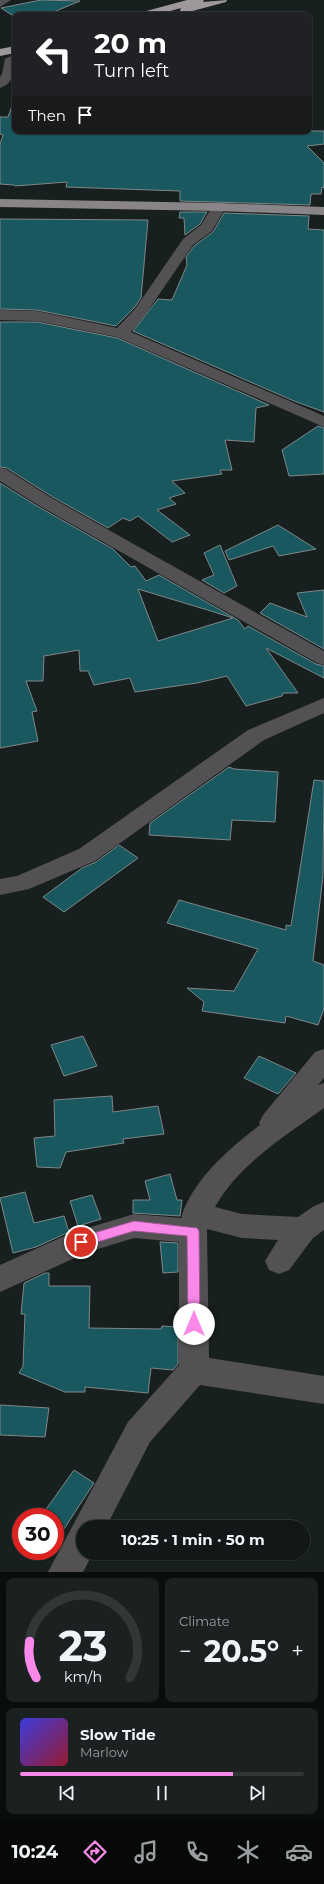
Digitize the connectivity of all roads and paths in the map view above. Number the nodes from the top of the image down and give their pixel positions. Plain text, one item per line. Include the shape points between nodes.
1 (6, 0) edge
2 (199, 0) edge
3 (222, 0) edge
4 (0, 4) edge
5 (154, 12) edge
6 (179, 12) edge
7 (0, 53) edge
8 (10, 57) edge
9 (0, 84) edge
10 (0, 197) edge
11 (324, 202) edge
12 (0, 203) edge
13 (219, 207) junction
14 (324, 211) edge
15 (0, 315) edge
16 (121, 333) junction
17 (324, 422) edge
18 (0, 473) edge
19 (324, 659) edge
20 (324, 705) edge
21 (0, 887) edge
22 (324, 1059) edge
23 (324, 1094) edge
24 (254, 1145) junction
25 (313, 1222) edge
26 (195, 1223) junction
27 (279, 1261) dead end
28 (0, 1279) edge
29 (194, 1370) junction
30 (324, 1390) edge
31 (93, 1520) edge
32 (76, 1552) edge
33 (65, 1572) edge

1 - 4 street
2 - 5 highway
3 - 6 highway
7 - 8 highway
8 - 9 street via 8,75
10 - 11 main road via 84,196
12 - 13 main road
13 - 14 main road
13 - 16 street via 207,228 188,242 178,254 140,312
15 - 16 street via 37,316
16 - 17 street
18 - 19 street via 44,501
20 - 21 street via 256,735 87,855 33,879
22 - 24 street
23 - 24 street
24 - 26 street via 217,1181
25 - 26 street via 242,1226
25 - 27 street
26 - 28 street via 134,1226 81,1242
26 - 29 street
29 - 30 street
29 - 31 street via 140,1432
32 - 33 street

